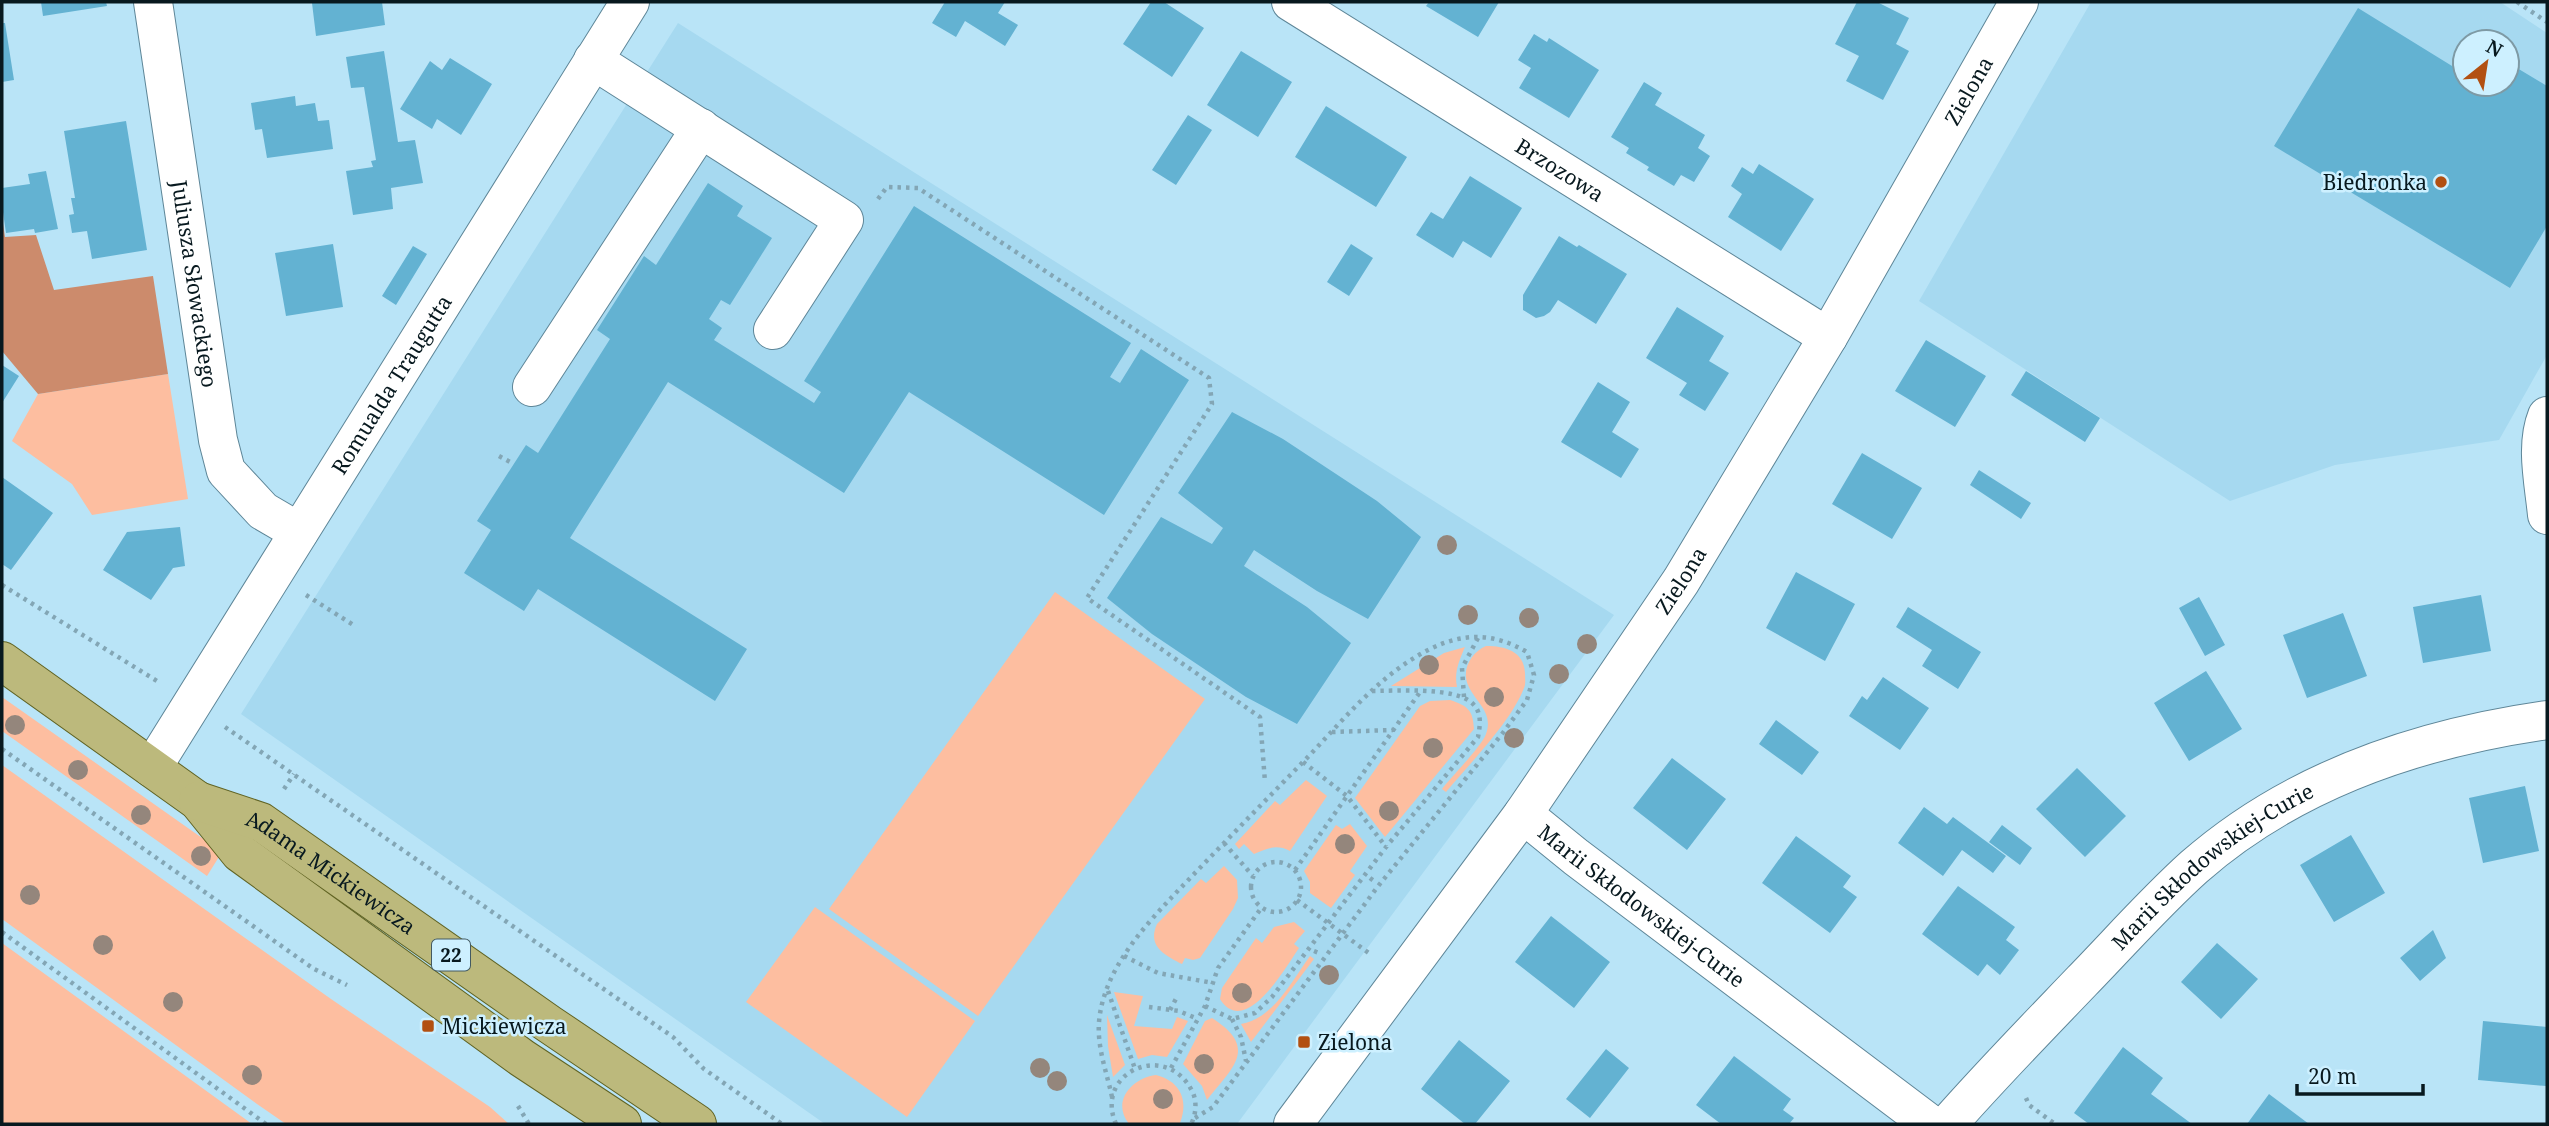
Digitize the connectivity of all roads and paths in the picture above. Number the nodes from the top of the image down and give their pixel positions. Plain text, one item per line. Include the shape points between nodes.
1 (153, 2) edge
2 (630, 2) edge
3 (1291, 2) edge
4 (2019, 2) edge
5 (2517, 2) edge
6 (2547, 22) edge
7 (593, 60) junction
8 (701, 128) junction
9 (844, 220) junction
10 (1813, 327) junction
11 (773, 330) dead end
12 (532, 387) dead end
13 (2547, 416) edge
14 (499, 456) dead end
15 (514, 464) dead end
16 (2547, 515) edge
17 (299, 532) junction
18 (2, 585) edge
19 (306, 595) dead end
20 (355, 626) dead end
21 (1478, 638) junction
22 (2, 661) edge
23 (1370, 691) junction
24 (1421, 691) junction
25 (1464, 697) junction
26 (193, 704) junction
27 (2547, 720) edge
28 (1393, 730) junction
29 (1331, 732) junction
30 (2, 749) edge
31 (1303, 762) junction
32 (152, 768) junction
33 (1265, 782) dead end
34 (1347, 796) junction
35 (198, 801) junction
36 (1523, 814) junction
37 (1224, 844) junction
38 (1386, 847) junction
39 (1295, 870) junction
40 (1253, 876) junction
41 (1297, 900) junction
42 (1262, 907) junction
43 (1328, 922) junction
44 (2, 932) edge
45 (1342, 933) junction
46 (1124, 956) junction
47 (1372, 956) dead end
48 (1213, 983) junction
49 (356, 989) dead end
50 (1107, 990) junction
51 (1178, 995) dead end
52 (1205, 1006) junction
53 (1149, 1007) dead end
54 (1170, 1010) junction
55 (1198, 1018) junction
56 (1231, 1019) junction
57 (1246, 1061) junction
58 (1171, 1068) junction
59 (1135, 1069) junction
60 (2025, 1094) dead end
61 (1112, 1097) junction
62 (516, 1101) dead end
63 (1195, 1118) junction
64 (266, 1124) edge
65 (527, 1124) edge
66 (622, 1124) edge
67 (697, 1124) edge
68 (782, 1124) edge
69 (1116, 1124) edge
70 (1191, 1124) edge
71 (1293, 1124) edge
72 (1930, 1124) edge
73 (1948, 1124) edge
74 (2054, 1124) edge

1 - 17 street, Juliusza Słowackiego via 226,471 263,511
2 - 7 street, Romualda Traugutta
3 - 10 street, Brzozowa
4 - 10 street, Zielona
5 - 6 path
7 - 8 street
7 - 17 street, Romualda Traugutta
8 - 9 street
8 - 12 street
9 - 11 street
9 - 33 path via 862,222 887,187 918,188 1209,377 1212,404 1087,598 1260,717
10 - 36 street, Zielona via 1681,580
13 - 16 street via 2542,457
14 - 15 path
17 - 26 street, Romualda Traugutta
18 - 26 path
19 - 20 path
21 - 23 path via 1432,649
21 - 25 path via 1462,668
21 - 45 path via 1510,642 1527,652 1534,675 1527,700
22 - 32 main road, Adama Mickiewicza / 22
23 - 24 path
23 - 29 path
24 - 25 path
24 - 28 path
25 - 38 path via 1475,705 1481,722 1478,737
26 - 32 street, Romualda Traugutta
26 - 68 path via 673,1037 704,1069
27 - 73 street, Marii Skłodowskiej-Curie via 2368,763 2304,793 2237,834 2156,904
28 - 29 path
28 - 34 path
29 - 31 path
30 - 49 path via 314,969
31 - 34 path
31 - 37 path
32 - 35 main road, Adama Mickiewicza / 22
34 - 38 path
34 - 39 path
35 - 66 main road, Adama Mickiewicza / 22 via 240,853 511,1050
35 - 67 main road, Adama Mickiewicza / 22 via 261,822
36 - 71 street, Zielona
36 - 72 street, Marii Skłodowskiej-Curie
37 - 40 path
37 - 46 path via 1145,926
38 - 43 path
39 - 40 path via 1273,862
39 - 41 path via 1301,890
40 - 42 path via 1254,899
41 - 42 path via 1288,909 1274,912
41 - 43 path
42 - 48 path via 1218,968
43 - 45 path
43 - 56 path via 1272,997 1255,1013
44 - 64 path
45 - 47 path
45 - 57 path
46 - 48 path via 1158,974
46 - 50 path
48 - 52 path
50 - 59 path
50 - 61 path via 1099,1022 1102,1062
51 - 54 path
52 - 55 path
52 - 56 path
53 - 54 path
54 - 55 path
55 - 58 path
56 - 57 path
57 - 63 path via 1213,1107
58 - 59 path
58 - 63 path via 1187,1080 1195,1098
59 - 61 path via 1117,1085
60 - 74 path via 2029,1105
61 - 69 path
62 - 65 path
63 - 70 path

